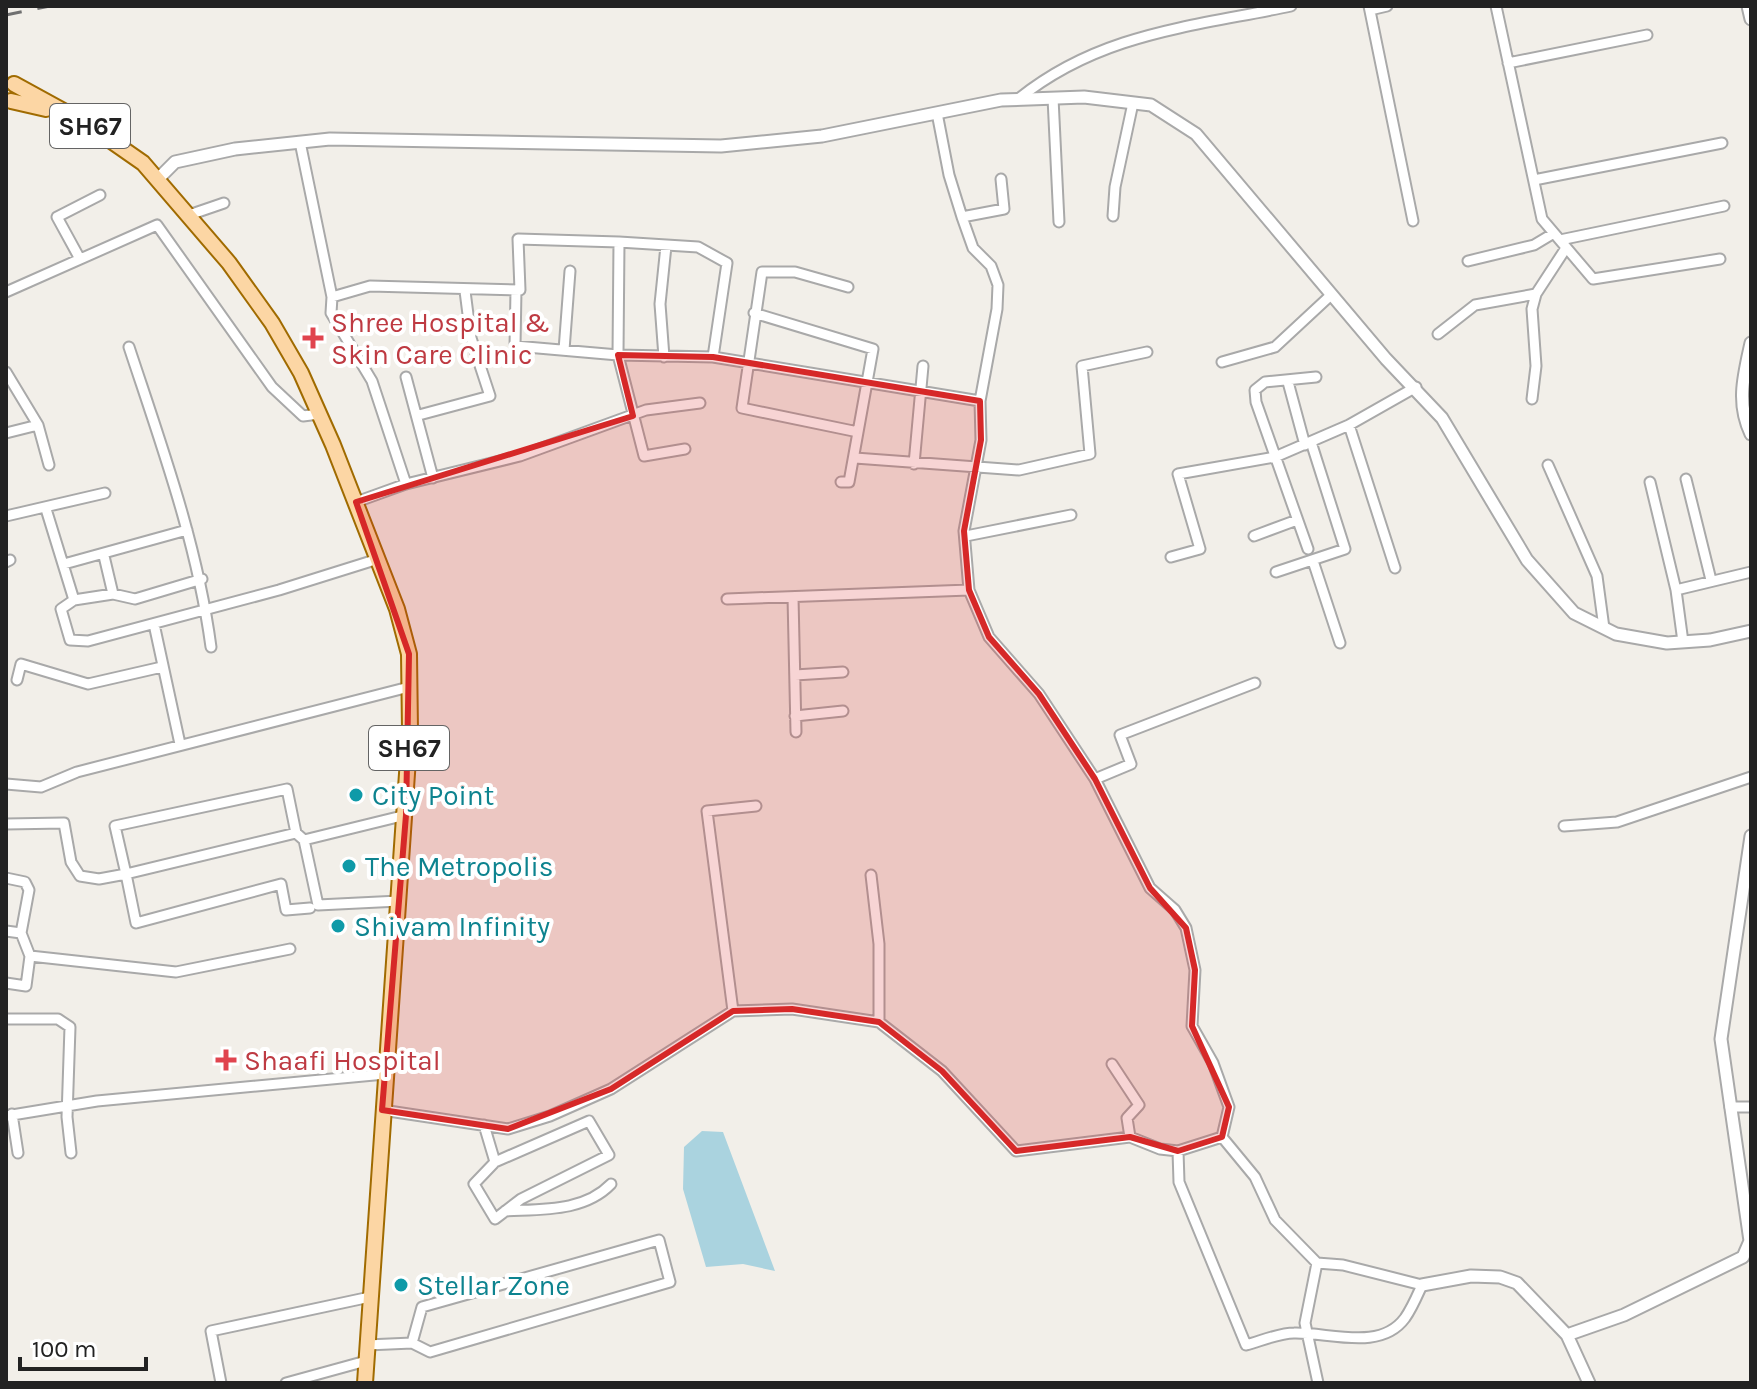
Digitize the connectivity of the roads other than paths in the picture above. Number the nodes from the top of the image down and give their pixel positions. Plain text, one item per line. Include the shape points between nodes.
1 (1291, 6) edge
2 (1387, 6) edge
3 (1496, 6) edge
4 (1748, 6) edge
5 (1369, 8) edge
6 (1751, 19) edge
7 (1647, 35) dead end
8 (1508, 63) junction
9 (9, 79) edge
10 (1053, 98) junction
11 (1017, 100) junction
12 (8, 102) edge
13 (1133, 103) junction
14 (937, 113) junction
15 (300, 142) junction
16 (1722, 143) dead end
17 (158, 179) junction
18 (1001, 179) dead end
19 (1534, 180) junction
20 (100, 195) dead end
21 (224, 203) dead end
22 (1724, 206) dead end
23 (189, 215) junction
24 (1113, 216) dead end
25 (962, 217) junction
26 (1413, 221) dead end
27 (1059, 222) dead end
28 (1560, 240) junction
29 (619, 242) junction
30 (666, 246) junction
31 (80, 259) junction
32 (1720, 259) dead end
33 (1468, 261) dead end
34 (570, 271) dead end
35 (848, 287) dead end
36 (516, 290) junction
37 (465, 291) junction
38 (6, 292) edge
39 (1536, 294) junction
40 (1331, 295) junction
41 (332, 297) junction
42 (754, 313) junction
43 (1438, 334) dead end
44 (1751, 343) edge
45 (129, 347) dead end
46 (564, 350) junction
47 (1147, 352) dead end
48 (618, 355) junction
49 (664, 357) junction
50 (713, 357) junction
51 (1222, 362) dead end
52 (748, 364) junction
53 (923, 366) dead end
54 (6, 372) edge
55 (406, 377) dead end
56 (1316, 377) dead end
57 (866, 381) junction
58 (1288, 382) junction
59 (1416, 387) junction
60 (919, 389) junction
61 (1746, 390) edge
62 (1532, 399) dead end
63 (980, 401) junction
64 (700, 403) dead end
65 (319, 414) junction
66 (419, 415) junction
67 (633, 416) junction
68 (38, 425) junction
69 (1349, 425) junction
70 (858, 432) junction
71 (6, 433) edge
72 (1751, 434) edge
73 (1308, 443) junction
74 (685, 449) dead end
75 (1275, 457) junction
76 (855, 458) junction
77 (914, 464) junction
78 (49, 465) dead end
79 (1548, 465) dead end
80 (977, 467) junction
81 (433, 478) junction
82 (1686, 479) dead end
83 (841, 482) dead end
84 (1650, 482) dead end
85 (406, 484) junction
86 (105, 493) dead end
87 (356, 502) junction
88 (46, 509) junction
89 (1071, 515) dead end
90 (6, 516) edge
91 (1297, 520) junction
92 (187, 530) junction
93 (966, 536) junction
94 (1254, 536) dead end
95 (1308, 549) dead end
96 (104, 556) junction
97 (1171, 557) dead end
98 (378, 559) junction
99 (1313, 561) junction
100 (64, 564) junction
101 (1395, 568) dead end
102 (1276, 572) dead end
103 (1751, 572) edge
104 (202, 579) junction
105 (1711, 580) junction
106 (969, 590) junction
107 (1676, 590) junction
108 (113, 594) junction
109 (793, 597) junction
110 (727, 599) dead end
111 (74, 600) junction
112 (206, 608) junction
113 (154, 624) junction
114 (1604, 628) junction
115 (1751, 631) edge
116 (1683, 642) junction
117 (1340, 643) dead end
118 (211, 647) dead end
119 (162, 667) junction
120 (843, 672) dead end
121 (795, 675) junction
122 (17, 680) dead end
123 (1255, 683) dead end
124 (409, 687) junction
125 (843, 711) dead end
126 (795, 716) junction
127 (796, 732) dead end
128 (180, 744) junction
129 (1751, 777) edge
130 (1095, 779) junction
131 (6, 784) edge
132 (756, 806) dead end
133 (406, 815) junction
134 (6, 824) edge
135 (1564, 826) dead end
136 (300, 836) junction
137 (1751, 836) edge
138 (126, 874) junction
139 (871, 875) dead end
140 (6, 878) edge
141 (399, 901) junction
142 (310, 908) dead end
143 (6, 931) edge
144 (21, 933) junction
145 (290, 949) dead end
146 (30, 956) junction
147 (6, 983) edge
148 (733, 1011) junction
149 (6, 1019) edge
150 (879, 1022) junction
151 (1112, 1064) dead end
152 (385, 1074) junction
153 (70, 1104) junction
154 (1730, 1107) junction
155 (1751, 1107) edge
156 (382, 1110) junction
157 (9, 1115) edge
158 (484, 1125) junction
159 (1130, 1137) junction
160 (1222, 1137) junction
161 (1178, 1151) junction
162 (18, 1153) dead end
163 (71, 1153) dead end
164 (495, 1162) junction
165 (611, 1184) dead end
166 (505, 1211) junction
167 (1750, 1241) edge
168 (1317, 1263) junction
169 (1422, 1285) junction
170 (370, 1297) junction
171 (1307, 1333) junction
172 (1567, 1335) junction
173 (412, 1343) junction
174 (367, 1345) junction
175 (366, 1361) junction
176 (221, 1383) edge
177 (286, 1383) edge
178 (365, 1383) edge
179 (1318, 1383) edge
180 (1589, 1383) edge

1 - 11 street via 1117,42 1050,73
2 - 5 street
3 - 8 street
4 - 6 street
5 - 26 street
7 - 8 street
8 - 19 street
9 - 12 main road, SH67 via 16,91
9 - 17 main road, SH67 via 118,144
10 - 11 street
10 - 13 street
10 - 27 street
11 - 14 street
12 - 17 main road, SH67 via 54,112
13 - 24 street
13 - 40 street via 1151,105 1196,134
14 - 15 street via 822,136 721,146
14 - 25 street
15 - 17 street via 175,162
15 - 41 street
16 - 19 street
17 - 23 main road, SH67
18 - 25 street via 1004,209
19 - 28 street via 1542,219
20 - 31 street via 57,217
21 - 23 street
22 - 28 street
23 - 65 main road, SH67 via 272,323
25 - 63 street via 973,248 991,266 998,285
28 - 32 street via 1593,279
28 - 33 street
28 - 39 street
29 - 30 street
29 - 36 street via 518,239
29 - 48 street
30 - 49 street via 660,304
30 - 50 street via 698,247 727,263
31 - 38 street
31 - 65 street via 157,225 272,387 303,416
34 - 46 street
35 - 42 street via 795,272 762,272
36 - 37 street
36 - 46 street via 515,346
37 - 41 street via 370,286
37 - 66 street via 471,338 490,396
39 - 43 street via 1475,305
39 - 62 street
40 - 51 street via 1275,347
40 - 59 street
41 - 85 street via 331,313 372,381
42 - 52 street
42 - 57 street via 873,349
44 - 61 street
45 - 92 street
46 - 48 street
47 - 80 street via 1082,366 1090,454 1019,470
48 - 49 street
48 - 67 street
49 - 50 street
50 - 52 street
52 - 57 street
52 - 70 street via 742,408
53 - 60 street
54 - 68 street
55 - 66 street
56 - 58 street
57 - 60 street
57 - 70 street
58 - 73 street
58 - 75 street via 1265,382 1255,390
59 - 69 street
59 - 114 street via 1442,418 1527,560 1574,613
60 - 63 street
60 - 77 street
61 - 72 street via 1742,416
63 - 80 street
64 - 67 street
65 - 87 main road, SH67
66 - 81 street
67 - 74 street via 644,456
67 - 81 street via 520,456
68 - 71 street
68 - 78 street
69 - 73 street
69 - 101 street
70 - 76 street
73 - 75 street
73 - 99 street via 1345,549
75 - 91 street
75 - 97 street via 1178,474 1200,549
76 - 77 street
76 - 83 street via 849,482
77 - 80 street
79 - 114 street via 1597,576
80 - 93 street
81 - 85 street
82 - 105 street
84 - 107 street
85 - 87 street
86 - 88 street
87 - 98 main road, SH67
88 - 90 street
88 - 100 street
89 - 93 street
91 - 94 street
91 - 95 street
92 - 96 street
92 - 104 street
93 - 106 street
96 - 100 street
96 - 108 street
98 - 112 street
98 - 124 main road, SH67 via 409,654
99 - 102 street
99 - 117 street
100 - 111 street
103 - 105 street
104 - 108 street via 135,599
104 - 112 street
105 - 107 street
106 - 109 street
106 - 130 street via 989,637 1039,694
107 - 116 street
108 - 111 street
109 - 110 street
109 - 121 street
111 - 113 street via 61,609 70,640 88,641
112 - 113 street
112 - 118 street
113 - 119 street
114 - 116 street
115 - 116 street
119 - 122 street via 88,684 21,664
119 - 128 street
120 - 121 street
121 - 126 street
123 - 130 street via 1120,735 1131,764
124 - 128 street
124 - 133 main road, SH67
125 - 126 street
126 - 127 street
128 - 131 street via 41,787
129 - 135 street via 1617,822
130 - 160 street via 1150,888 1186,928 1195,970 1192,1026 1229,1107
132 - 148 street via 707,811
133 - 136 street
133 - 141 main road, SH67
134 - 138 street via 64,823 71,862 80,876
136 - 138 street
136 - 138 street via 287,789 115,826
136 - 141 street via 318,905
137 - 154 street via 1721,1039
138 - 142 street via 136,923 281,884 286,910
139 - 150 street via 879,944
140 - 144 street via 25,882 29,890
141 - 152 main road, SH67
143 - 144 street
144 - 146 street
145 - 146 street via 176,972
146 - 147 street via 26,986
148 - 150 street via 792,1009
148 - 158 street via 599,1094 508,1129
149 - 153 street via 58,1019 70,1027
150 - 159 street via 942,1071 1016,1151
151 - 159 street via 1139,1105 1127,1118
152 - 153 street
152 - 156 main road, SH67
153 - 157 street
153 - 163 street
154 - 155 street
154 - 167 street
156 - 158 street
156 - 170 main road, SH67
157 - 162 street
158 - 164 street
159 - 161 street
160 - 161 street
160 - 168 street via 1255,1177 1275,1220
161 - 171 street via 1179,1182 1246,1345
164 - 166 street via 474,1184 495,1219
164 - 166 street via 589,1121 609,1155
165 - 166 street via 598,1197 573,1205
167 - 172 street via 1743,1257 1624,1315
168 - 169 street
168 - 171 street
169 - 171 street via 1404,1320 1375,1337
169 - 172 street via 1500,1277 1517,1283
170 - 174 main road, SH67
170 - 176 street via 211,1331
171 - 179 street
172 - 180 street
173 - 173 street via 422,1307 659,1240 663,1249 670,1282 430,1352
173 - 174 street
174 - 175 main road, SH67
175 - 177 street
175 - 178 main road, SH67

